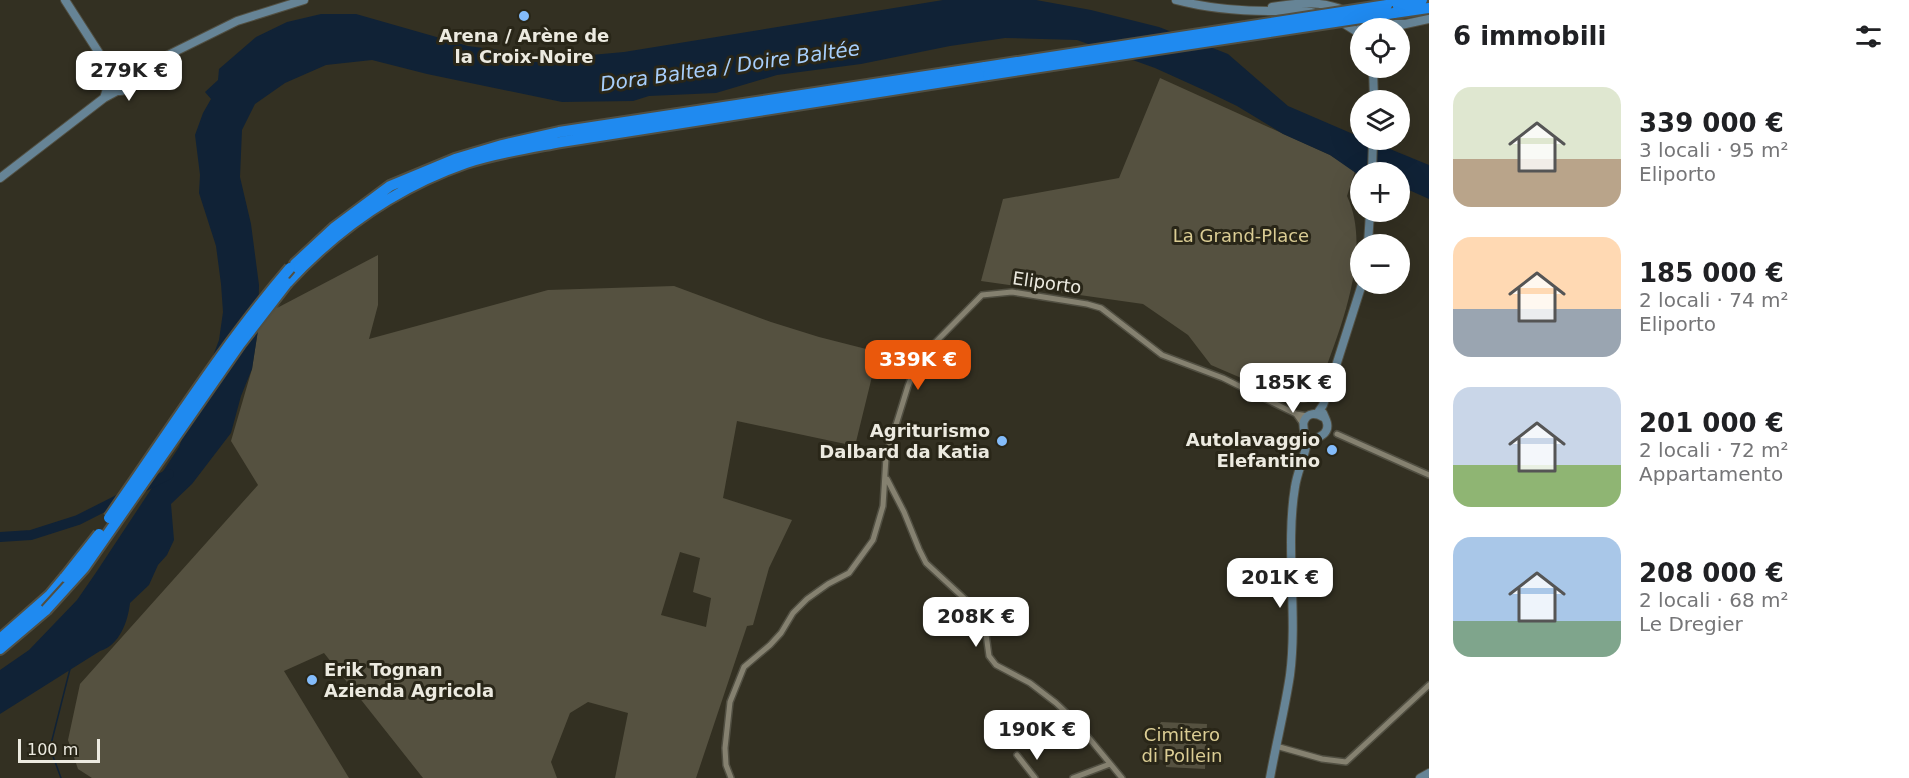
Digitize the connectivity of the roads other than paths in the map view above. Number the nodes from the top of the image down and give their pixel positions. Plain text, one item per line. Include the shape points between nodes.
1 (65, 0) edge
2 (304, 0) edge
3 (1176, 0) edge
4 (1422, 0) edge
5 (1429, 8) edge
6 (1390, 9) junction
7 (1249, 10) junction
8 (1359, 18) edge
9 (1429, 19) edge
10 (1410, 23) edge
11 (1350, 29) edge
12 (105, 61) junction
13 (148, 65) junction
14 (986, 71) junction
15 (120, 73) junction
16 (110, 80) junction
17 (129, 84) junction
18 (117, 90) junction
19 (104, 98) junction
20 (0, 178) edge
21 (1359, 294) edge
22 (1320, 415) junction
23 (1305, 420) junction
24 (1326, 429) junction
25 (1310, 436) junction
26 (1429, 475) edge
27 (886, 477) junction
28 (0, 639) edge
29 (0, 649) edge
30 (1429, 685) edge
31 (1276, 746) junction
32 (1017, 755) dead end
33 (1110, 764) junction
34 (1429, 773) edge
35 (731, 778) edge
36 (1035, 778) edge
37 (1073, 778) edge
38 (1122, 778) edge
39 (1270, 778) edge
40 (1420, 778) edge

1 - 12 street
2 - 13 street via 237,21
3 - 7 street
4 - 6 highway
5 - 6 highway
6 - 14 highway, bridge
7 - 8 street via 1326,4
7 - 11 street via 1313,12
9 - 10 street
12 - 15 street
12 - 16 street
13 - 15 street
13 - 17 street
14 - 28 highway, bridge via 559,132 455,159 390,186 335,226 290,268 238,333 65,577
14 - 29 highway, bridge via 508,152 465,163 401,192 335,236 287,283 84,568 46,610
15 - 16 street
15 - 17 street via 127,76
16 - 18 street
16 - 19 street
17 - 18 street via 123,91
18 - 19 street
19 - 20 street
21 - 22 street
22 - 23 street
22 - 24 street
23 - 25 street
23 - 27 street, Eliporto via 1223,378 1162,356 1101,308 993,292 982,295 918,360 886,457
24 - 25 street via 1320,437
24 - 26 street
25 - 31 street via 1295,488 1291,664
27 - 33 street via 926,563 980,614 986,627 989,656 996,665 1044,693 1074,720
27 - 35 street, Eliporto via 873,540 856,565 807,599 781,633 744,668 730,702 725,748
30 - 31 street via 1346,762
31 - 39 street
32 - 36 street
33 - 37 street
33 - 38 street
34 - 40 street

